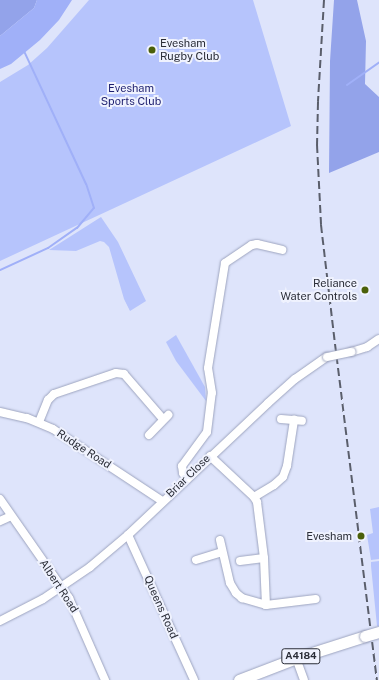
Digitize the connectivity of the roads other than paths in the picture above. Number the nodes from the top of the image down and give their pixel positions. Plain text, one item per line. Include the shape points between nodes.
1 (282, 250) dead end
2 (379, 339) edge
3 (0, 412) edge
4 (281, 419) dead end
5 (39, 422) junction
6 (149, 435) dead end
7 (210, 456) junction
8 (187, 479) junction
9 (254, 497) junction
10 (0, 499) edge
11 (162, 501) junction
12 (11, 516) junction
13 (0, 521) edge
14 (128, 535) junction
15 (220, 540) dead end
16 (222, 552) junction
17 (264, 558) junction
18 (196, 560) dead end
19 (240, 561) dead end
20 (62, 587) junction
21 (316, 599) dead end
22 (266, 605) junction
23 (0, 621) edge
24 (379, 632) edge
25 (296, 658) junction
26 (105, 680) edge
27 (194, 680) edge
28 (239, 680) edge
29 (304, 680) edge

1 - 8 street via 252,245 225,263 208,368 212,392 207,432 182,466 182,473
2 - 7 street, Briar Close, bridge via 367,347 327,357 295,379
3 - 5 street, Rudge Road
4 - 9 street via 298,420 287,466 274,485
5 - 6 street via 48,400 54,394 116,373 124,374 165,417
5 - 11 street, Rudge Road
7 - 8 street, Briar Close
7 - 9 street
8 - 11 street, Briar Close
9 - 17 street
10 - 12 street, Albert Road
11 - 14 street, Briar Close
12 - 13 street
12 - 20 street, Albert Road
14 - 20 street, Briar Close via 90,568
14 - 27 street, Queens Road
15 - 16 street
16 - 18 street
16 - 22 street via 230,583 236,593 248,601
17 - 19 street
17 - 22 street
20 - 23 street, Briar Close
20 - 26 street, Albert Road via 77,613
21 - 22 street
24 - 25 main road, A4184, bridge
25 - 28 main road, A4184
25 - 29 street

